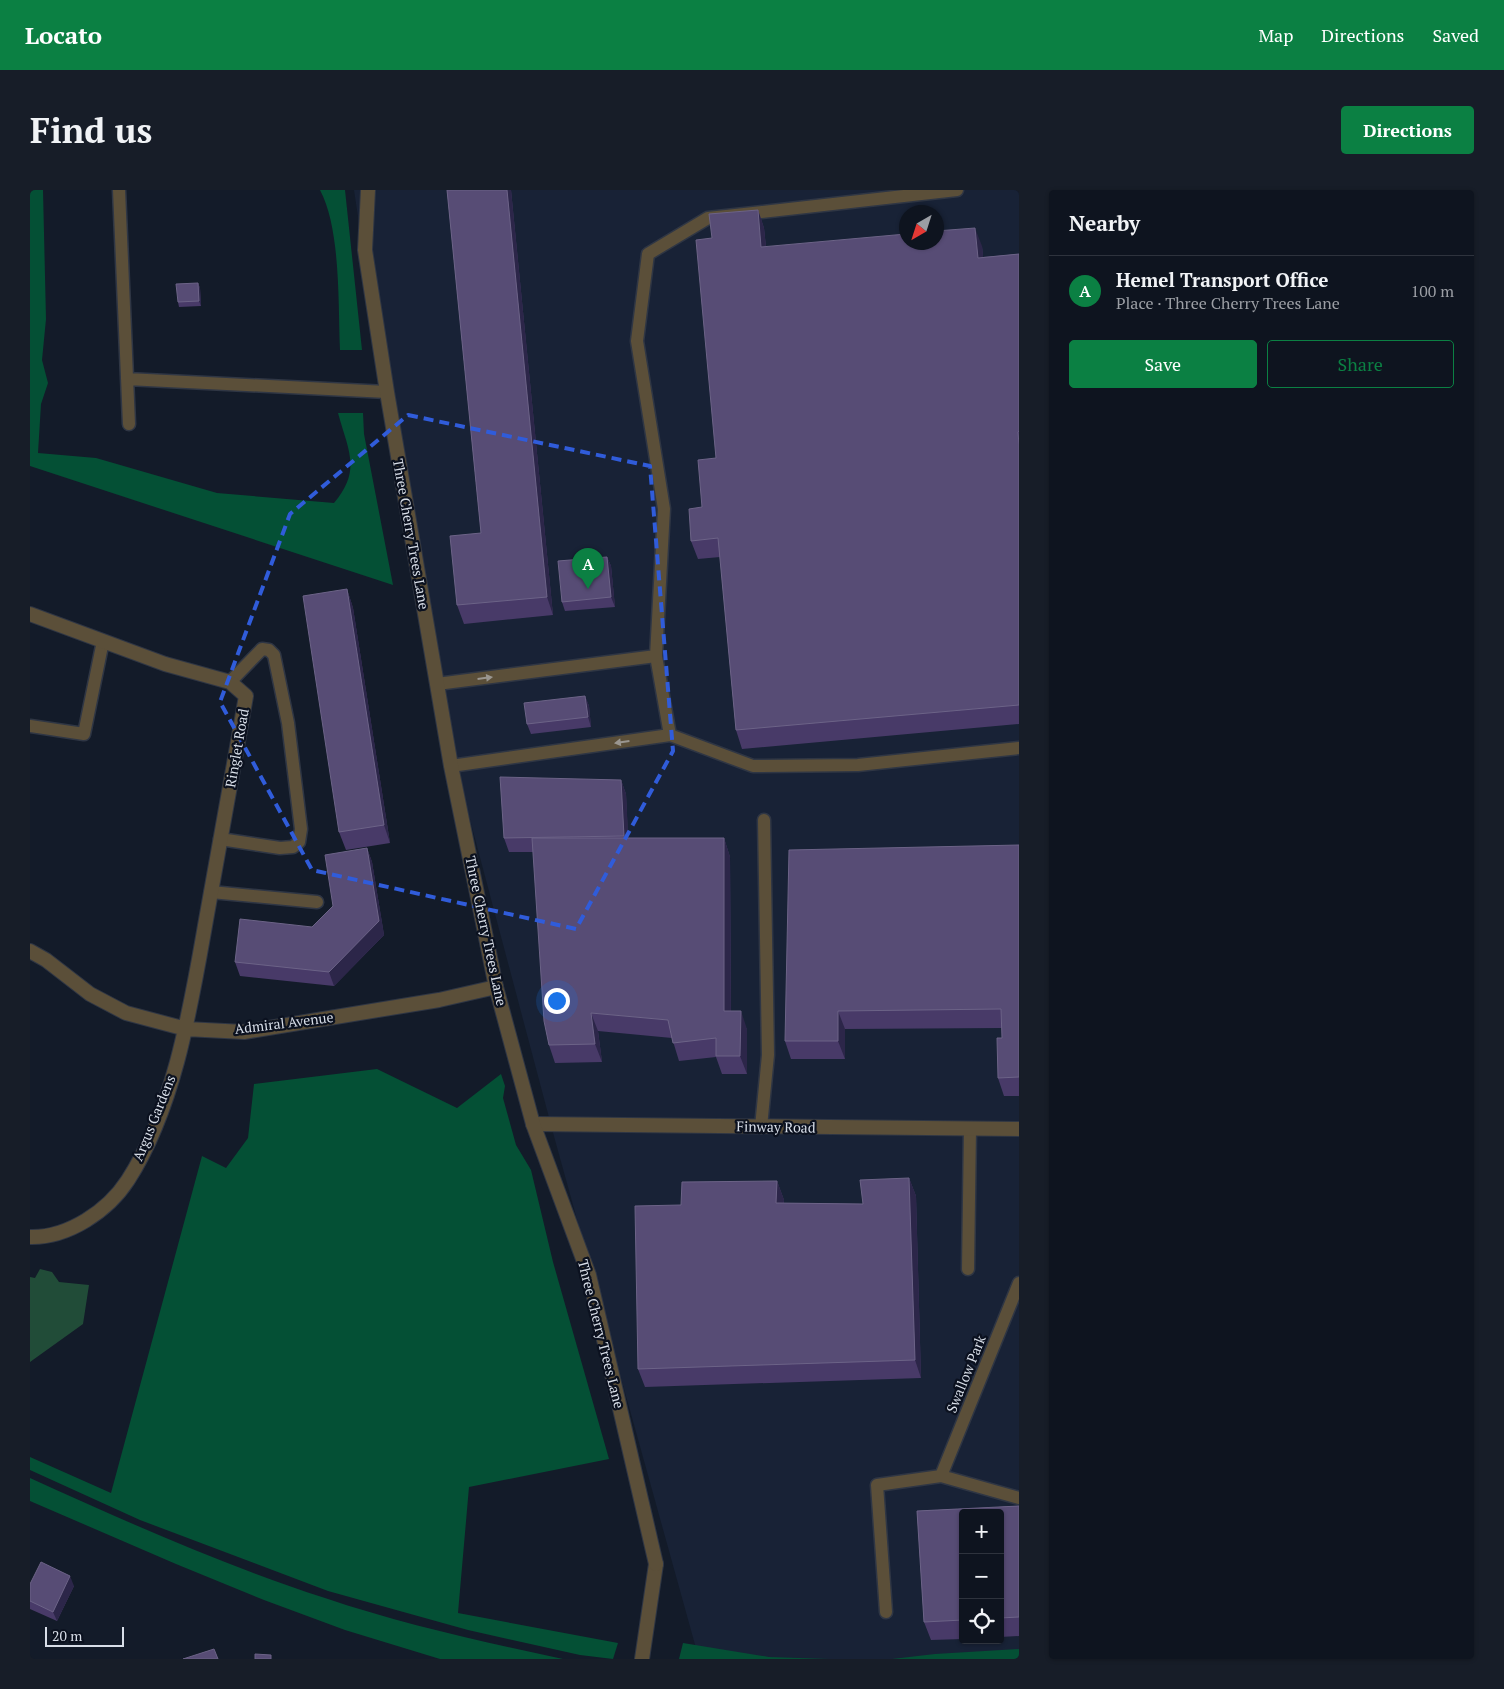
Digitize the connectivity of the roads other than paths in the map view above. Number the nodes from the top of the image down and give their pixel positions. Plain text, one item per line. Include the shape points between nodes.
1 (119, 190) edge
2 (368, 190) edge
3 (957, 190) edge
4 (127, 379) junction
5 (386, 392) junction
6 (129, 424) dead end
7 (30, 614) edge
8 (103, 641) junction
9 (656, 656) junction
10 (230, 682) junction
11 (437, 684) junction
12 (30, 726) edge
13 (670, 735) junction
14 (1019, 748) edge
15 (451, 766) junction
16 (764, 820) dead end
17 (220, 839) junction
18 (211, 892) junction
19 (317, 902) dead end
20 (30, 951) edge
21 (496, 987) junction
22 (186, 1029) junction
23 (533, 1124) junction
24 (761, 1127) junction
25 (970, 1129) junction
26 (1019, 1129) edge
27 (30, 1237) edge
28 (968, 1269) dead end
29 (1019, 1283) edge
30 (942, 1476) junction
31 (1019, 1498) edge
32 (886, 1612) dead end
33 (642, 1659) edge

1 - 4 lane
2 - 5 street, Three Cherry Trees Lane via 365,250
3 - 9 lane via 708,218 648,254 637,341 664,508
4 - 5 lane
4 - 6 lane
5 - 11 street, Three Cherry Trees Lane
7 - 8 street
8 - 10 street via 164,664
8 - 12 lane via 84,734
11 -> 9 lane
9 - 13 lane
10 - 17 street, Ringlet Road via 246,696
10 - 17 lane via 262,649 274,655 288,723 301,829 299,842 293,847
11 - 15 street, Three Cherry Trees Lane
13 - 14 lane via 753,766 858,765
13 -> 15 lane
15 - 21 street, Three Cherry Trees Lane
16 - 24 lane via 768,1055
17 - 18 street, Ringlet Road
18 - 19 lane
18 - 22 street, Ringlet Road
20 - 22 street, Admiral Avenue via 90,994 126,1013
21 - 22 street, Admiral Avenue via 439,1000 244,1032
21 - 23 street, Three Cherry Trees Lane
22 - 27 street, Argus Gardens via 145,1149 127,1181 107,1205 82,1223 55,1233
23 - 24 street, Finway Road
23 - 33 street, Three Cherry Trees Lane via 589,1275 656,1564
24 - 25 street, Finway Road
25 - 26 street, Finway Road
25 - 28 lane
29 - 30 lane, Swallow Park
30 - 31 lane
30 - 32 lane via 877,1485

